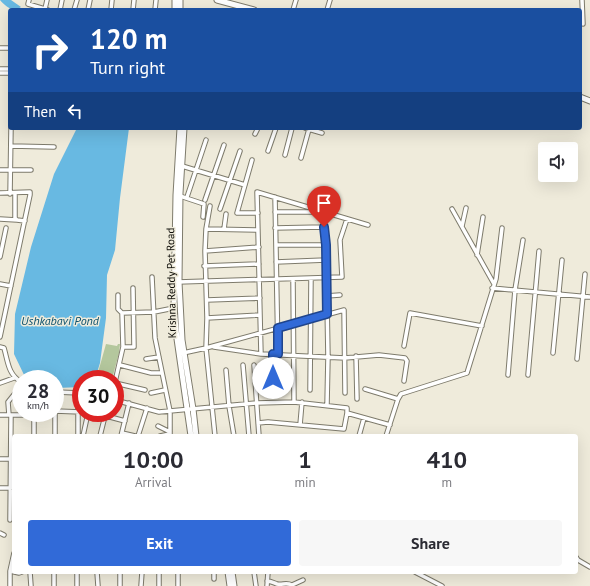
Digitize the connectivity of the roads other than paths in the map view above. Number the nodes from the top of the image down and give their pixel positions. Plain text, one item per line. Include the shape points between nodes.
1 (29, 0) edge
2 (217, 0) edge
3 (582, 0) edge
4 (40, 8) edge
5 (247, 8) edge
6 (583, 24) dead end
7 (11, 130) edge
8 (180, 130) edge
9 (184, 130) edge
10 (257, 130) edge
11 (275, 130) edge
12 (291, 130) edge
13 (307, 130) edge
14 (311, 130) edge
15 (322, 133) dead end
16 (255, 134) dead end
17 (206, 140) dead end
18 (224, 145) dead end
19 (11, 146) junction
20 (54, 147) dead end
21 (268, 151) dead end
22 (240, 152) dead end
23 (285, 155) dead end
24 (301, 158) dead end
25 (252, 160) dead end
26 (182, 166) junction
27 (0, 170) edge
28 (10, 170) junction
29 (31, 170) dead end
30 (196, 170) junction
31 (213, 176) junction
32 (230, 181) junction
33 (245, 185) junction
34 (0, 193) edge
35 (15, 193) junction
36 (10, 194) junction
37 (180, 196) junction
38 (187, 197) dead end
39 (275, 197) junction
40 (205, 200) dead end
41 (210, 206) dead end
42 (466, 208) dead end
43 (220, 209) dead end
44 (452, 209) dead end
45 (275, 212) junction
46 (323, 212) junction
47 (258, 213) junction
48 (226, 214) dead end
49 (203, 217) dead end
50 (483, 217) dead end
51 (0, 219) edge
52 (347, 219) junction
53 (17, 220) junction
54 (25, 221) junction
55 (368, 225) dead end
56 (324, 227) junction
57 (462, 227) junction
58 (6, 228) dead end
59 (275, 228) junction
60 (502, 228) dead end
61 (206, 229) junction
62 (224, 229) junction
63 (258, 230) junction
64 (523, 240) dead end
65 (276, 245) junction
66 (326, 245) junction
67 (259, 247) junction
68 (205, 251) junction
69 (539, 251) dead end
70 (477, 255) junction
71 (0, 257) edge
72 (326, 260) junction
73 (562, 260) dead end
74 (276, 262) junction
75 (259, 264) junction
76 (204, 266) junction
77 (585, 274) dead end
78 (152, 277) dead end
79 (311, 278) junction
80 (326, 278) junction
81 (276, 279) junction
82 (293, 279) junction
83 (259, 280) junction
84 (205, 281) junction
85 (177, 282) junction
86 (0, 284) edge
87 (11, 286) junction
88 (493, 286) junction
89 (133, 288) dead end
90 (515, 290) junction
91 (536, 292) junction
92 (559, 294) junction
93 (118, 295) dead end
94 (340, 295) dead end
95 (326, 296) junction
96 (583, 297) junction
97 (590, 297) edge
98 (260, 298) junction
99 (207, 300) junction
100 (174, 308) junction
101 (154, 312) junction
102 (122, 313) junction
103 (133, 313) junction
104 (327, 314) junction
105 (260, 315) junction
106 (207, 318) junction
107 (311, 319) junction
108 (294, 324) junction
109 (482, 326) junction
110 (278, 328) junction
111 (261, 333) junction
112 (0, 337) edge
113 (213, 346) junction
114 (404, 346) dead end
115 (0, 347) edge
116 (123, 347) junction
117 (206, 348) junction
118 (183, 353) junction
119 (553, 353) dead end
120 (261, 354) junction
121 (273, 354) junction
122 (278, 354) junction
123 (294, 356) junction
124 (356, 356) junction
125 (159, 357) junction
126 (311, 357) junction
127 (328, 357) junction
128 (345, 358) junction
129 (577, 359) dead end
130 (146, 360) dead end
131 (120, 365) junction
132 (243, 365) dead end
133 (254, 365) dead end
134 (119, 370) edge
135 (226, 370) dead end
136 (162, 373) junction
137 (12, 374) edge
138 (508, 375) dead end
139 (528, 375) dead end
140 (12, 379) edge
141 (404, 381) dead end
142 (0, 383) edge
143 (124, 385) edge
144 (365, 389) dead end
145 (145, 390) dead end
146 (165, 390) junction
147 (273, 390) dead end
148 (310, 390) dead end
149 (151, 393) dead end
150 (345, 393) dead end
151 (12, 397) edge
152 (398, 398) junction
153 (357, 399) dead end
154 (124, 402) edge
155 (294, 402) junction
156 (302, 402) junction
157 (129, 403) junction
158 (257, 403) junction
159 (246, 404) junction
160 (327, 405) junction
161 (229, 406) junction
162 (212, 407) junction
163 (147, 408) junction
164 (190, 409) junction
165 (170, 411) junction
166 (347, 413) junction
167 (10, 415) junction
168 (0, 416) edge
169 (364, 418) junction
170 (125, 421) joint
171 (34, 422) edge
172 (55, 422) edge
173 (79, 422) edge
174 (86, 422) edge
175 (104, 422) edge
176 (258, 422) junction
177 (300, 425) junction
178 (390, 425) junction
179 (158, 426) dead end
180 (34, 434) edge
181 (55, 434) edge
182 (78, 434) edge
183 (83, 434) edge
184 (100, 434) edge
185 (122, 434) edge
186 (139, 434) edge
187 (169, 434) edge
188 (191, 434) edge
189 (196, 434) edge
190 (216, 434) edge
191 (234, 434) edge
192 (249, 434) edge
193 (259, 434) edge
194 (360, 434) edge
195 (387, 434) edge
196 (12, 444) edge
197 (0, 459) edge
198 (12, 459) edge
199 (12, 474) edge
200 (0, 488) edge
201 (11, 488) junction
202 (10, 520) dead end
203 (578, 560) edge
204 (12, 562) edge
205 (590, 567) edge
206 (10, 571) joint
207 (30, 574) edge
208 (54, 574) edge
209 (77, 574) edge
210 (97, 574) edge
211 (120, 574) edge
212 (142, 574) edge
213 (159, 574) edge
214 (178, 574) edge
215 (214, 574) edge
216 (228, 574) edge
217 (232, 574) edge
218 (254, 574) edge
219 (268, 574) edge
220 (422, 574) edge
221 (214, 579) dead end
222 (303, 580) dead end
223 (266, 581) junction
224 (10, 586) edge
225 (31, 586) edge
226 (54, 586) edge
227 (77, 586) edge
228 (98, 586) edge
229 (120, 586) edge
230 (142, 586) edge
231 (159, 586) edge
232 (178, 586) edge
233 (230, 586) edge
234 (234, 586) edge
235 (256, 586) edge
236 (267, 586) edge
237 (442, 586) edge

1 - 4 street via 28,4
2 - 5 main road
3 - 6 street
7 - 19 street
8 - 85 main road, Krishna Reddy Pet Road via 176,195
9 - 26 main road, Krishna Reddy Pet Road
10 - 16 street
11 - 21 street
12 - 23 street
13 - 24 street
14 - 15 street
17 - 30 street
18 - 31 street
19 - 20 street
19 - 28 street
22 - 32 street
25 - 33 street
26 - 30 street
26 - 37 main road, Krishna Reddy Pet Road
27 - 28 street
28 - 29 street
28 - 36 street
30 - 31 street
30 - 38 street
31 - 32 street
31 - 40 street
32 - 33 street
32 - 43 street
33 - 47 street via 236,213
34 - 36 street
35 - 36 street
35 - 53 street
35 - 54 street via 30,192
37 - 49 street via 204,204
37 - 85 main road, Krishna Reddy Pet Road
39 - 45 street
39 - 46 street
39 - 47 street via 257,192
41 - 61 street
42 - 57 street
44 - 57 street
45 - 46 street
45 - 59 street
46 - 52 street
46 - 56 street
47 - 63 street
48 - 62 street
50 - 70 street
51 - 53 street
52 - 55 street
52 - 80 street via 340,240 342,277
53 - 54 street
54 - 87 street
56 - 59 street
56 - 66 street
57 - 70 street
58 - 71 street
59 - 65 street
60 - 88 street
61 - 62 street
61 - 68 street
62 - 63 street
63 - 67 street
64 - 90 street
65 - 66 street
65 - 74 street
66 - 72 street
67 - 68 street
67 - 75 street
68 - 76 street
69 - 91 street
70 - 88 street
72 - 74 street
72 - 80 street
73 - 92 street
74 - 81 street
75 - 76 street
75 - 83 street
76 - 84 street
77 - 96 street
78 - 101 street
79 - 80 street
79 - 82 street
79 - 107 street
80 - 95 street
81 - 82 street
81 - 83 street
81 - 110 street
82 - 108 street
83 - 84 street
83 - 98 street
84 - 85 street
84 - 99 street
85 - 100 main road, Krishna Reddy Pet Road
85 - 118 main road, Krishna Reddy Pet Road
86 - 87 street
87 - 112 street
88 - 90 street
88 - 109 street
89 - 103 street
90 - 91 street
90 - 138 street
91 - 92 street
91 - 139 street
92 - 96 street
92 - 119 street
93 - 102 street via 118,309
94 - 95 street
95 - 104 street
96 - 97 street
96 - 129 street
98 - 99 street
98 - 105 street
99 - 106 street
100 - 101 street
100 - 164 main road, Krishna Reddy Pet Road
101 - 103 street
101 - 125 street
102 - 103 street
102 - 116 street
103 - 116 street via 134,347
104 - 107 street
104 - 127 street
104 - 128 street via 344,310
105 - 106 street
105 - 111 street
106 - 117 street
107 - 108 street
107 - 126 street
108 - 110 street
108 - 123 street
109 - 114 street via 410,313
109 - 152 street via 467,373 403,393
110 - 111 street
110 - 122 street
111 - 113 street
111 - 120 street
113 - 117 street
113 - 120 street
115 - 137 street via 4,348
116 - 131 street
117 - 118 street
117 - 162 street
118 - 164 main road, Krishna Reddy Pet Road
120 - 121 street
121 - 122 street
121 - 147 street
122 - 123 street
123 - 126 street
123 - 155 street
124 - 128 street
124 - 141 street via 405,358 407,361
124 - 153 street
125 - 130 street
125 - 136 street
126 - 127 street
126 - 148 street
127 - 128 street
127 - 160 street
128 - 150 street
131 - 134 street
131 - 136 street via 151,373
132 - 159 street
133 - 158 street
135 - 161 street
136 - 146 street
140 - 142 street
143 - 145 street
144 - 152 street
146 - 149 street
146 - 165 street
151 - 167 street via 8,402
152 - 178 street
154 - 157 street
155 - 156 street
155 - 158 street
156 - 160 street
156 - 177 street
157 - 163 street
157 - 170 street
158 - 159 street
158 - 176 street
159 - 161 street
159 - 192 street
160 - 166 street via 347,408
161 - 162 street
161 - 191 street
162 - 164 street
162 - 190 street
163 - 165 street via 158,412
163 - 186 street
164 - 165 street
164 - 188 main road, Krishna Reddy Pet Road
164 - 189 main road, Krishna Reddy Pet Road
165 - 187 street
166 - 169 street
166 - 177 street via 344,429
167 - 168 street
167 - 196 street
169 - 178 street
169 - 194 street
170 - 185 street
171 - 180 street
172 - 181 street
173 - 182 street
174 - 183 street
175 - 184 street
176 - 177 street
176 - 193 street
178 - 195 street
179 - 187 street
197 - 198 street
199 - 201 street
200 - 201 street
201 - 202 street
203 - 205 street
204 - 206 street
206 - 224 street
207 - 225 street
208 - 226 street
209 - 227 street
210 - 228 street
211 - 229 street
212 - 230 street
213 - 231 street
214 - 232 street
215 - 221 street
216 - 233 main road
217 - 234 main road
218 - 235 street
219 - 223 street
220 - 237 street
222 - 223 street via 292,585
223 - 236 street

